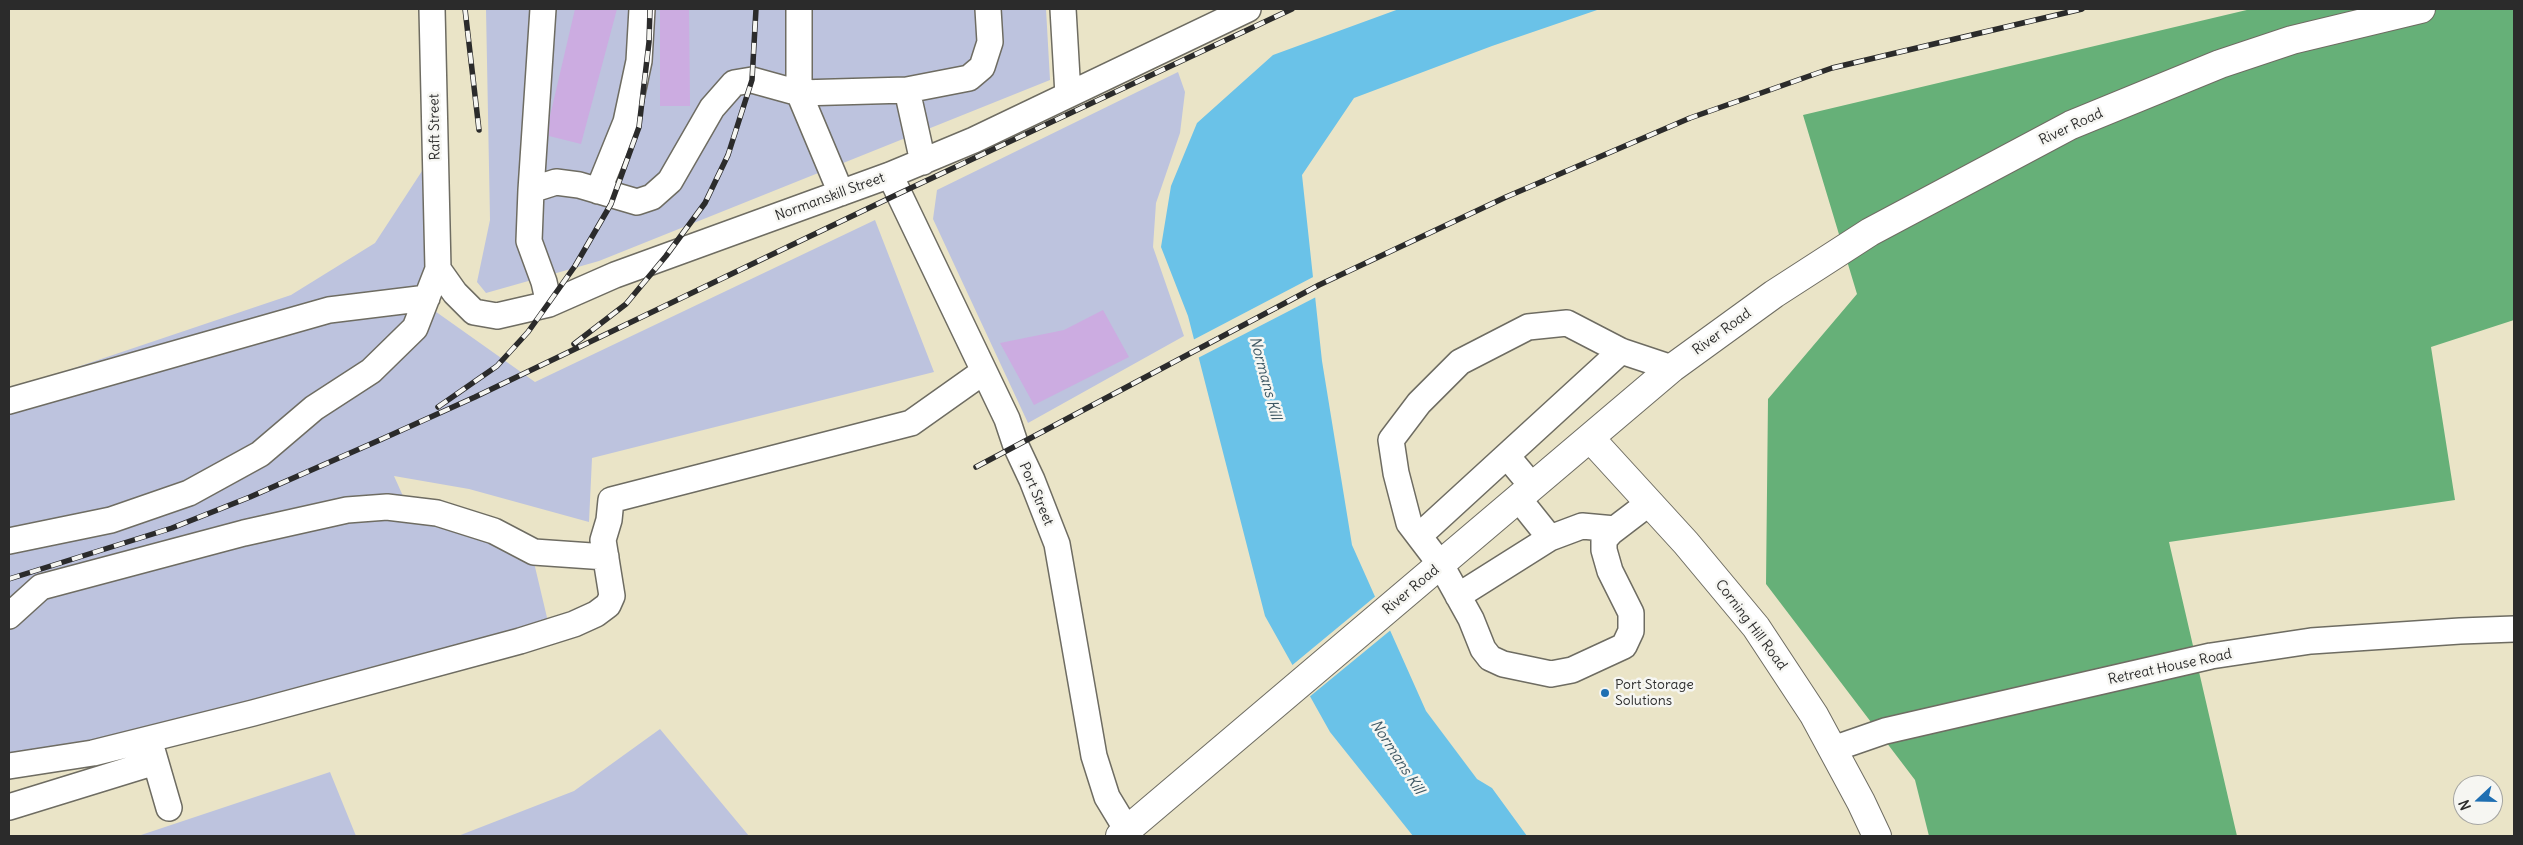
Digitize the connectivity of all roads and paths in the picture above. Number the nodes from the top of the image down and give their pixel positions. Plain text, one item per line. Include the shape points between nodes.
1 (432, 9) edge
2 (543, 9) edge
3 (642, 9) edge
4 (799, 9) edge
5 (988, 9) edge
6 (1063, 9) edge
7 (1248, 9) edge
8 (2421, 9) edge
9 (907, 90) junction
10 (799, 93) junction
11 (1068, 95) junction
12 (923, 162) junction
13 (890, 175) junction
14 (531, 190) junction
15 (598, 191) junction
16 (841, 193) junction
17 (437, 257) junction
18 (427, 298) junction
19 (549, 304) junction
20 (1621, 351) junction
21 (1672, 368) junction
22 (983, 372) junction
23 (9, 401) edge
24 (1590, 438) junction
25 (1507, 456) junction
26 (1525, 492) junction
27 (1649, 504) junction
28 (1614, 529) junction
29 (1419, 536) junction
30 (1550, 538) junction
31 (9, 541) edge
32 (606, 557) junction
33 (1441, 565) junction
34 (1458, 596) junction
35 (9, 616) edge
36 (2514, 629) edge
37 (1833, 749) junction
38 (152, 751) junction
39 (9, 766) edge
40 (9, 807) edge
41 (169, 808) dead end
42 (1123, 833) edge
43 (1877, 836) edge

1 - 17 street, Raft Street
2 - 14 street
3 - 15 street via 639,60 626,122
4 - 10 street
5 - 9 street via 990,42 982,67 969,78
6 - 11 street
7 - 11 street, Normanskill Street
8 - 21 main road, River Road via 2274,46 2220,64 2071,125 1870,232 1774,294
9 - 10 street
9 - 12 street
10 - 15 street via 752,80 734,83 712,108 670,181 652,197 637,202
10 - 16 street
11 - 12 street, Normanskill Street
12 - 13 street, Normanskill Street
13 - 16 street, Normanskill Street
13 - 22 street, Port Street
14 - 15 street via 556,182
14 - 19 street via 529,240
16 - 19 street, Normanskill Street via 615,275
17 - 18 street
17 - 19 street, Normanskill Street via 455,293 474,312 497,316
18 - 23 street via 329,310
18 - 31 street via 415,328 371,371 314,408 260,454 189,493 111,520
20 - 21 street
20 - 25 street
20 - 29 street via 1567,324 1528,327 1460,362 1419,403 1391,440 1410,523
21 - 24 main road, River Road
22 - 32 street via 911,423 611,500 603,540
22 - 42 street, Port Street via 1007,419 1057,544 1094,756
24 - 26 main road, River Road
24 - 27 main road, Corning Hill Road
25 - 26 street
25 - 29 street
26 - 30 street
26 - 33 main road, River Road
27 - 28 street
27 - 37 main road, Corning Hill Road via 1756,627
28 - 30 street via 1582,526
28 - 34 street via 1604,540 1604,550 1631,613 1631,631 1624,646 1572,670 1551,674 1490,658
29 - 33 street
30 - 34 street
32 - 35 street via 534,552 494,531 437,512 388,506 347,510 244,533 41,588
32 - 38 street via 612,585 608,605 574,624
33 - 34 street
33 - 42 main road, River Road
36 - 37 street, Retreat House Road via 2310,641 2211,656 1885,731
37 - 43 main road, Corning Hill Road
38 - 39 street via 93,753
38 - 40 street
38 - 41 street

